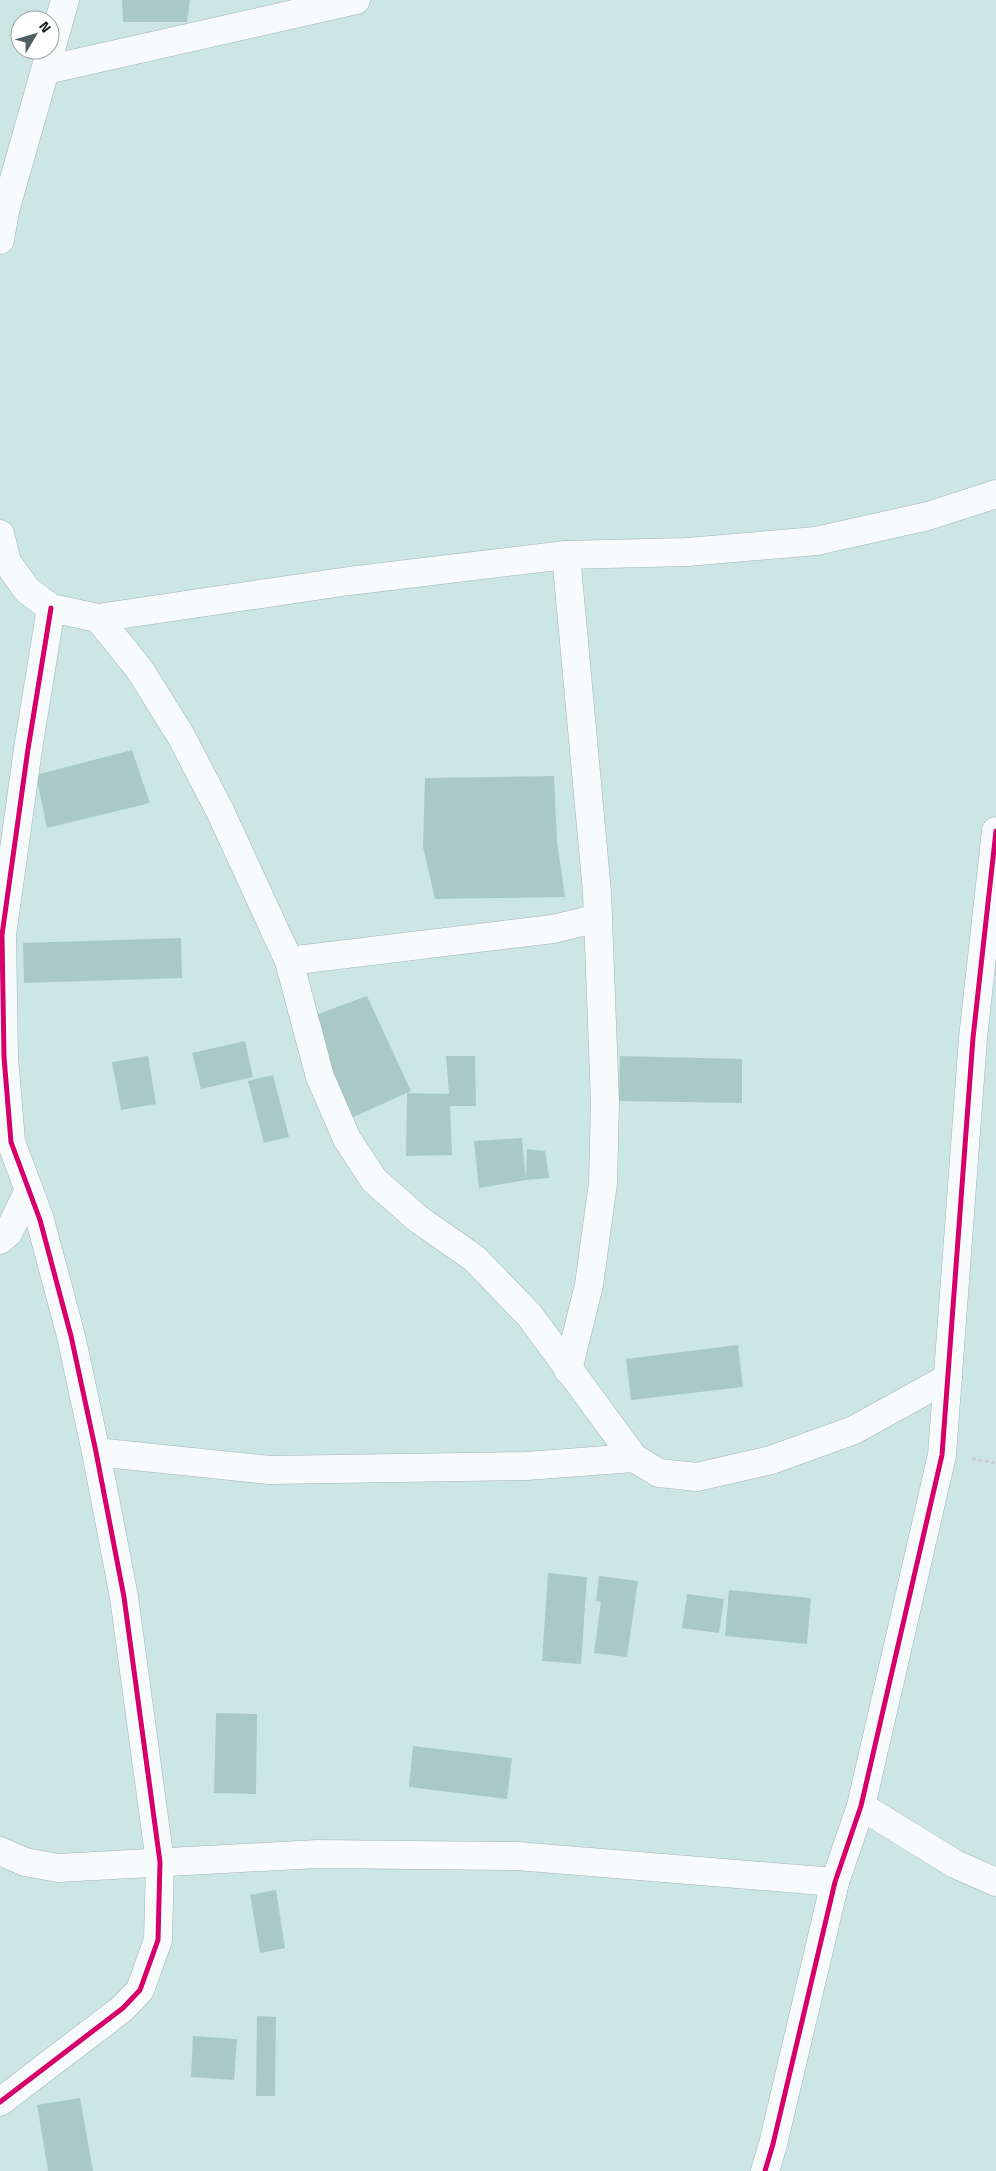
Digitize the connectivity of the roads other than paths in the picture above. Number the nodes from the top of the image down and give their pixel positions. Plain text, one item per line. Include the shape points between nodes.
1 (65, 0) edge
2 (356, 0) edge
3 (46, 70) junction
4 (0, 240) edge
5 (996, 494) edge
6 (0, 534) edge
7 (566, 555) junction
8 (52, 608) junction
9 (98, 618) junction
10 (996, 831) edge
11 (994, 866) edge
12 (598, 918) junction
13 (289, 961) junction
14 (29, 1190) junction
15 (0, 1240) edge
16 (568, 1370) junction
17 (948, 1378) junction
18 (96, 1452) junction
19 (634, 1458) junction
20 (861, 1806) junction
21 (0, 1851) edge
22 (160, 1862) junction
23 (835, 1882) junction
24 (996, 1882) edge
25 (0, 2102) edge
26 (764, 2171) edge

1 - 3 street
2 - 3 street
3 - 4 street
5 - 7 street via 928,516 816,541 687,552
6 - 8 street via 7,562 27,590
7 - 9 street via 339,582
7 - 12 street
8 - 9 street
8 - 14 street via 28,748 2,935 4,1057 11,1142
9 - 13 street via 140,670 181,736 220,811
10 - 11 street
11 - 17 street via 973,1038
12 - 13 street via 553,929
12 - 16 street via 605,1102 603,1182 589,1285
13 - 16 street via 320,1078 346,1139 374,1180 418,1219 474,1258 530,1316
14 - 15 street via 8,1233
14 - 18 street via 70,1336
16 - 19 street
17 - 19 street via 854,1430 771,1460 697,1476 659,1473
17 - 20 street via 942,1455
18 - 19 street via 270,1470 526,1466
18 - 22 street via 124,1597
20 - 23 street
20 - 24 street via 956,1864
21 - 22 street via 25,1862 58,1868
22 - 23 street via 317,1854 517,1856
22 - 25 street via 158,1940 140,1990 123,2008
23 - 26 street

